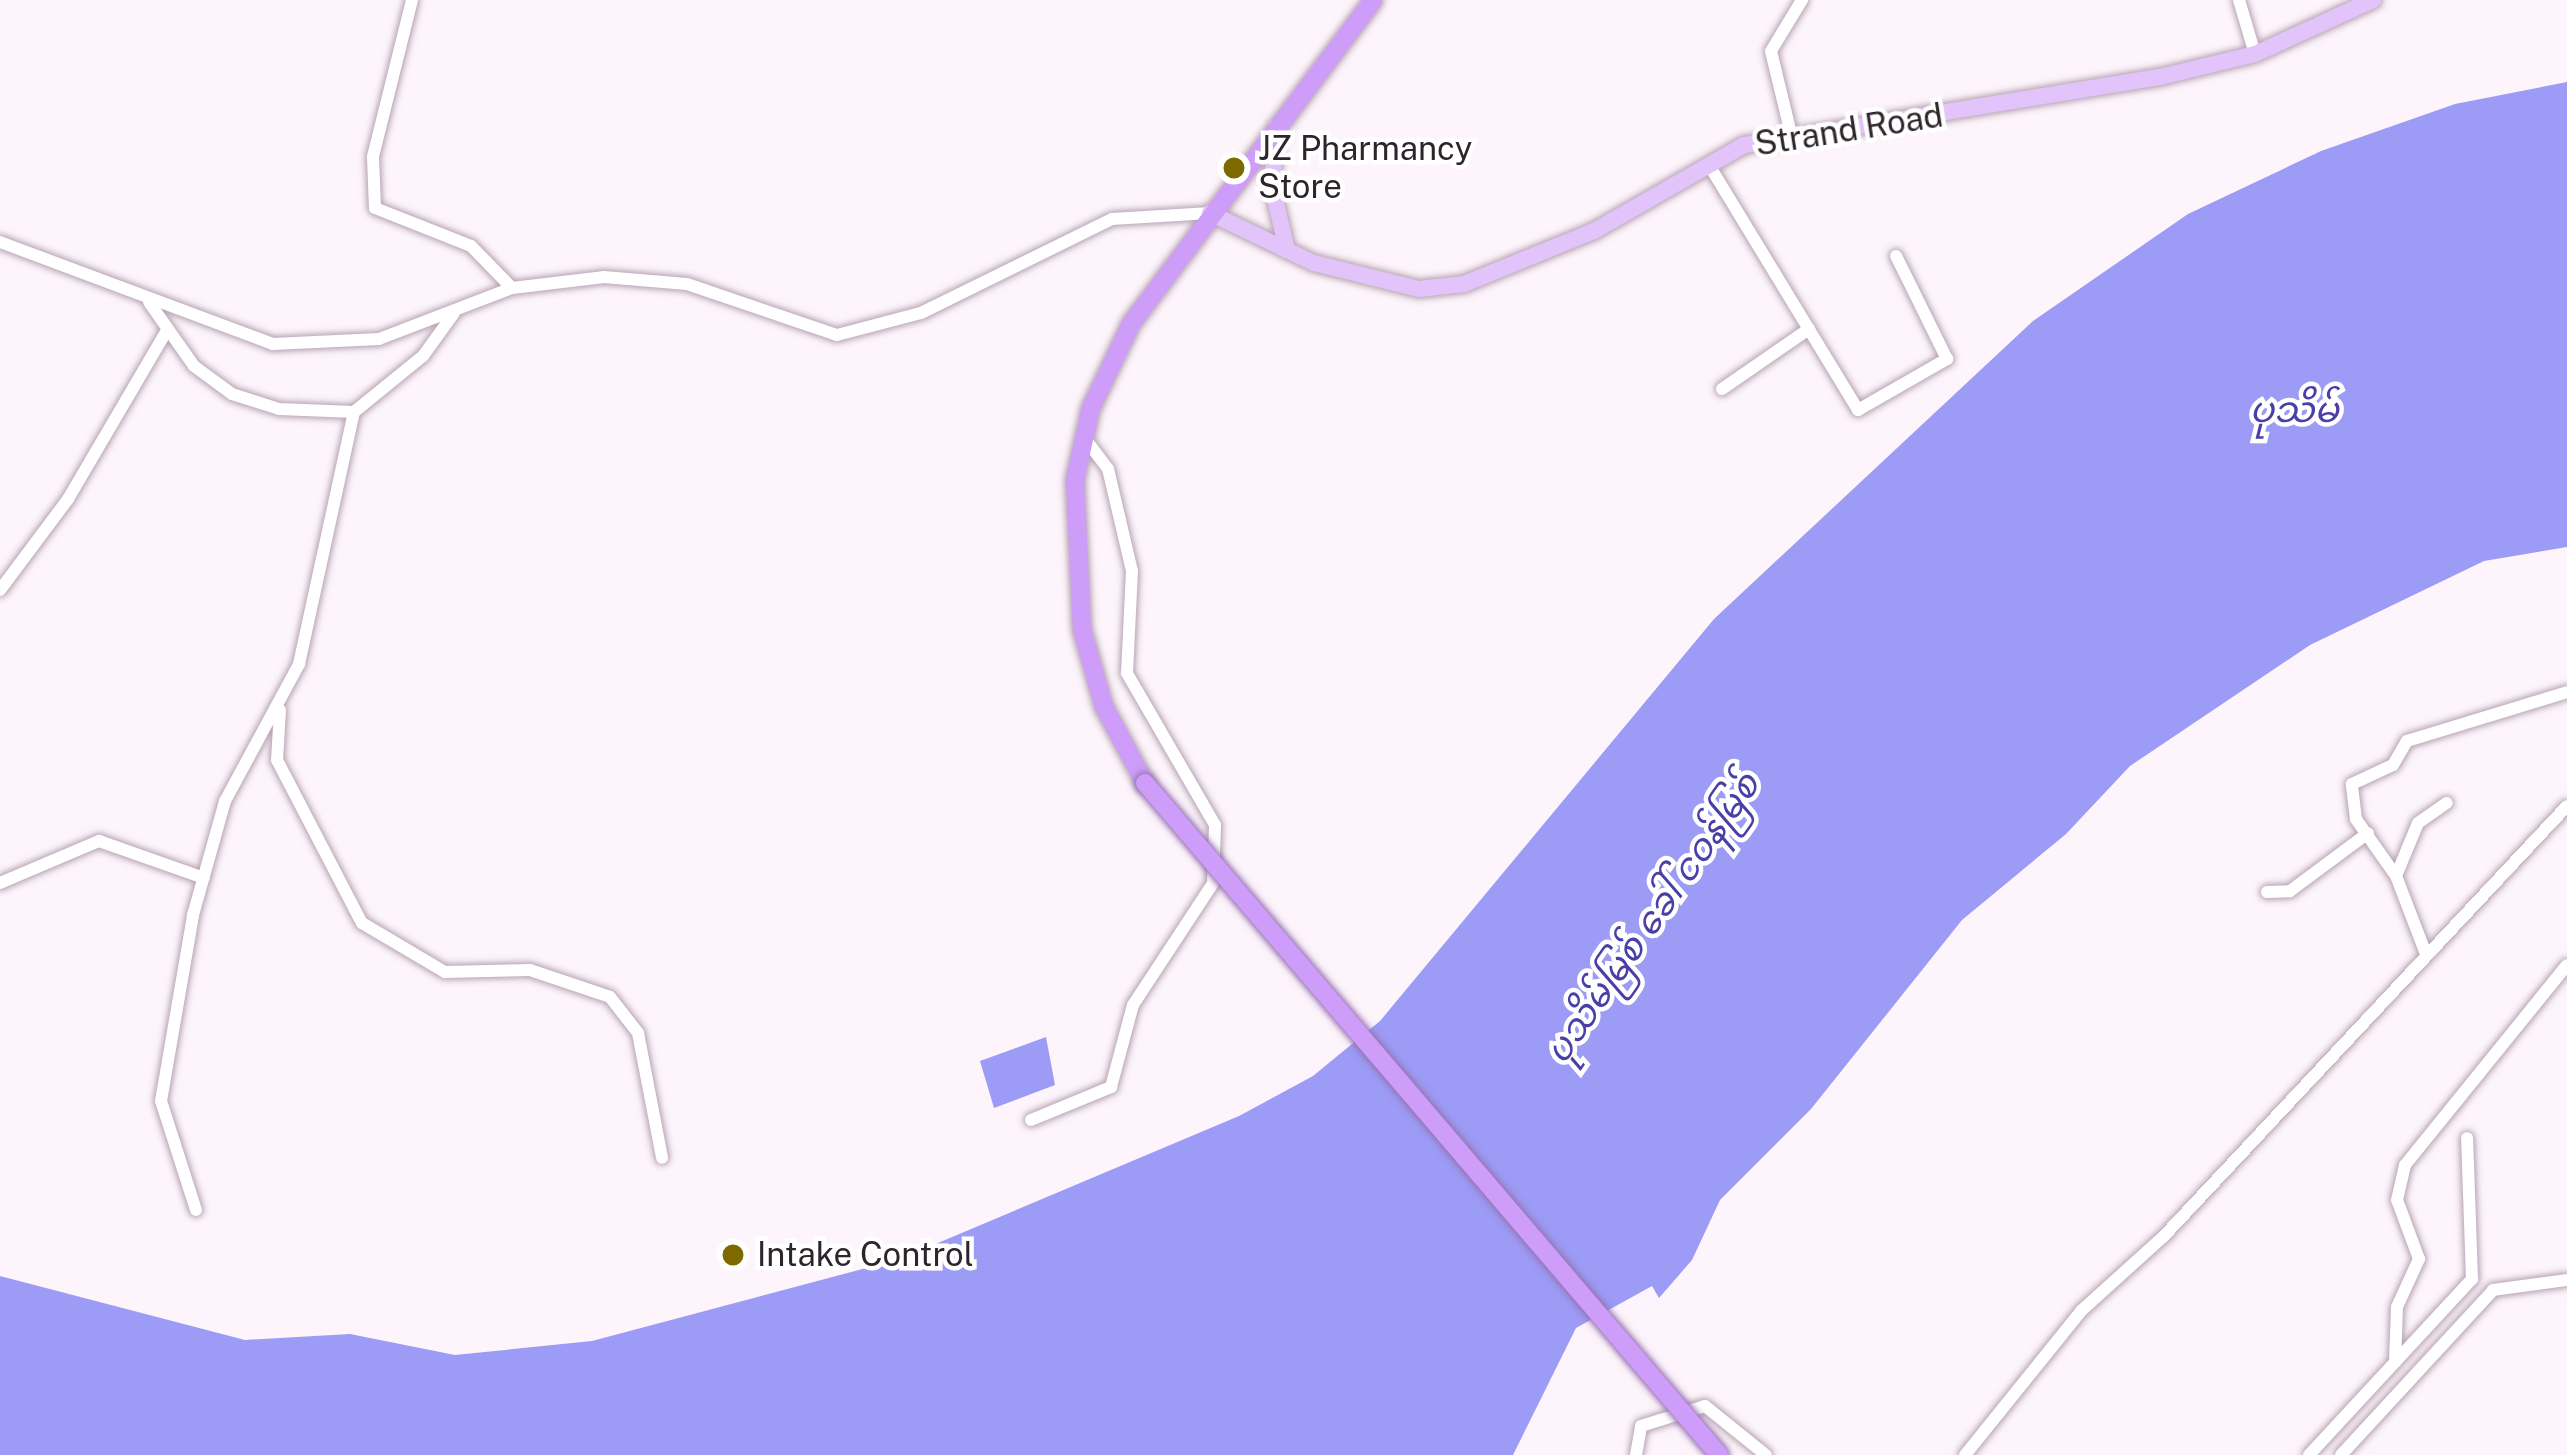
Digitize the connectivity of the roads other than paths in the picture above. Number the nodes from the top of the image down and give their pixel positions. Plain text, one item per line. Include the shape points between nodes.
1 (412, 0) edge
2 (1373, 0) edge
3 (1802, 0) edge
4 (2239, 0) edge
5 (2373, 0) edge
6 (2254, 54) junction
7 (1276, 126) junction
8 (1792, 138) junction
9 (1709, 165) junction
10 (1210, 213) junction
11 (0, 242) edge
12 (1287, 250) junction
13 (1896, 256) dead end
14 (512, 287) junction
15 (147, 300) junction
16 (454, 312) junction
17 (202, 322) junction
18 (1809, 329) junction
19 (170, 334) junction
20 (1722, 389) dead end
21 (354, 412) junction
22 (1085, 438) junction
23 (0, 590) edge
24 (2567, 692) edge
25 (280, 709) junction
26 (2447, 803) dead end
27 (2567, 806) edge
28 (2368, 833) junction
29 (2396, 876) junction
30 (204, 878) junction
31 (0, 883) edge
32 (2266, 892) dead end
33 (2426, 954) junction
34 (2567, 965) edge
35 (1031, 1120) dead end
36 (2467, 1138) dead end
37 (662, 1158) dead end
38 (196, 1210) dead end
39 (2567, 1280) edge
40 (2395, 1362) junction
41 (1636, 1455) edge
42 (1719, 1455) edge
43 (1766, 1455) edge
44 (1965, 1455) edge
45 (2309, 1455) edge
46 (2341, 1455) edge

1 - 14 street via 374,158 375,208 471,246
2 - 7 highway
3 - 8 street via 1771,51
4 - 6 street
5 - 6 main road, Strand Road
6 - 8 main road, Strand Road
7 - 10 highway
7 - 12 main road via 1273,186
8 - 9 main road, Strand Road via 1744,145
9 - 12 main road, Strand Road via 1594,231 1464,284 1419,289
9 - 18 street
10 - 12 main road, Strand Road
10 - 14 street via 1112,219 863,334 837,335 687,284 604,277
10 - 22 highway via 1131,324
11 - 15 street
13 - 18 street via 1947,359 1858,410
14 - 16 street
15 - 17 street
15 - 19 street
16 - 17 street via 346,345 273,344
16 - 21 street via 424,356
17 - 19 street
18 - 20 street
19 - 21 street via 232,394 291,411
19 - 23 street via 68,499
21 - 25 street via 299,664
22 - 35 street via 1108,469 1132,571 1127,673 1215,825 1213,883 1133,1005 1111,1087
22 - 42 highway, bridge via 1076,481 1082,629 1105,707 1145,783
24 - 28 street via 2403,743 2393,765 2352,784 2352,809
25 - 30 street via 239,765
25 - 37 street via 278,760 362,923 445,973 530,970 610,998 638,1034
26 - 29 street via 2418,823
27 - 33 street
28 - 29 street
28 - 32 street via 2290,891
29 - 33 street
30 - 31 street via 99,841
30 - 38 street via 160,1101
33 - 44 street via 2164,1236 2081,1311
34 - 40 street via 2556,991 2405,1165 2397,1200 2420,1258 2398,1307
36 - 40 street via 2472,1279
39 - 46 street via 2493,1290
40 - 45 street
41 - 43 street via 1641,1426 1705,1406

